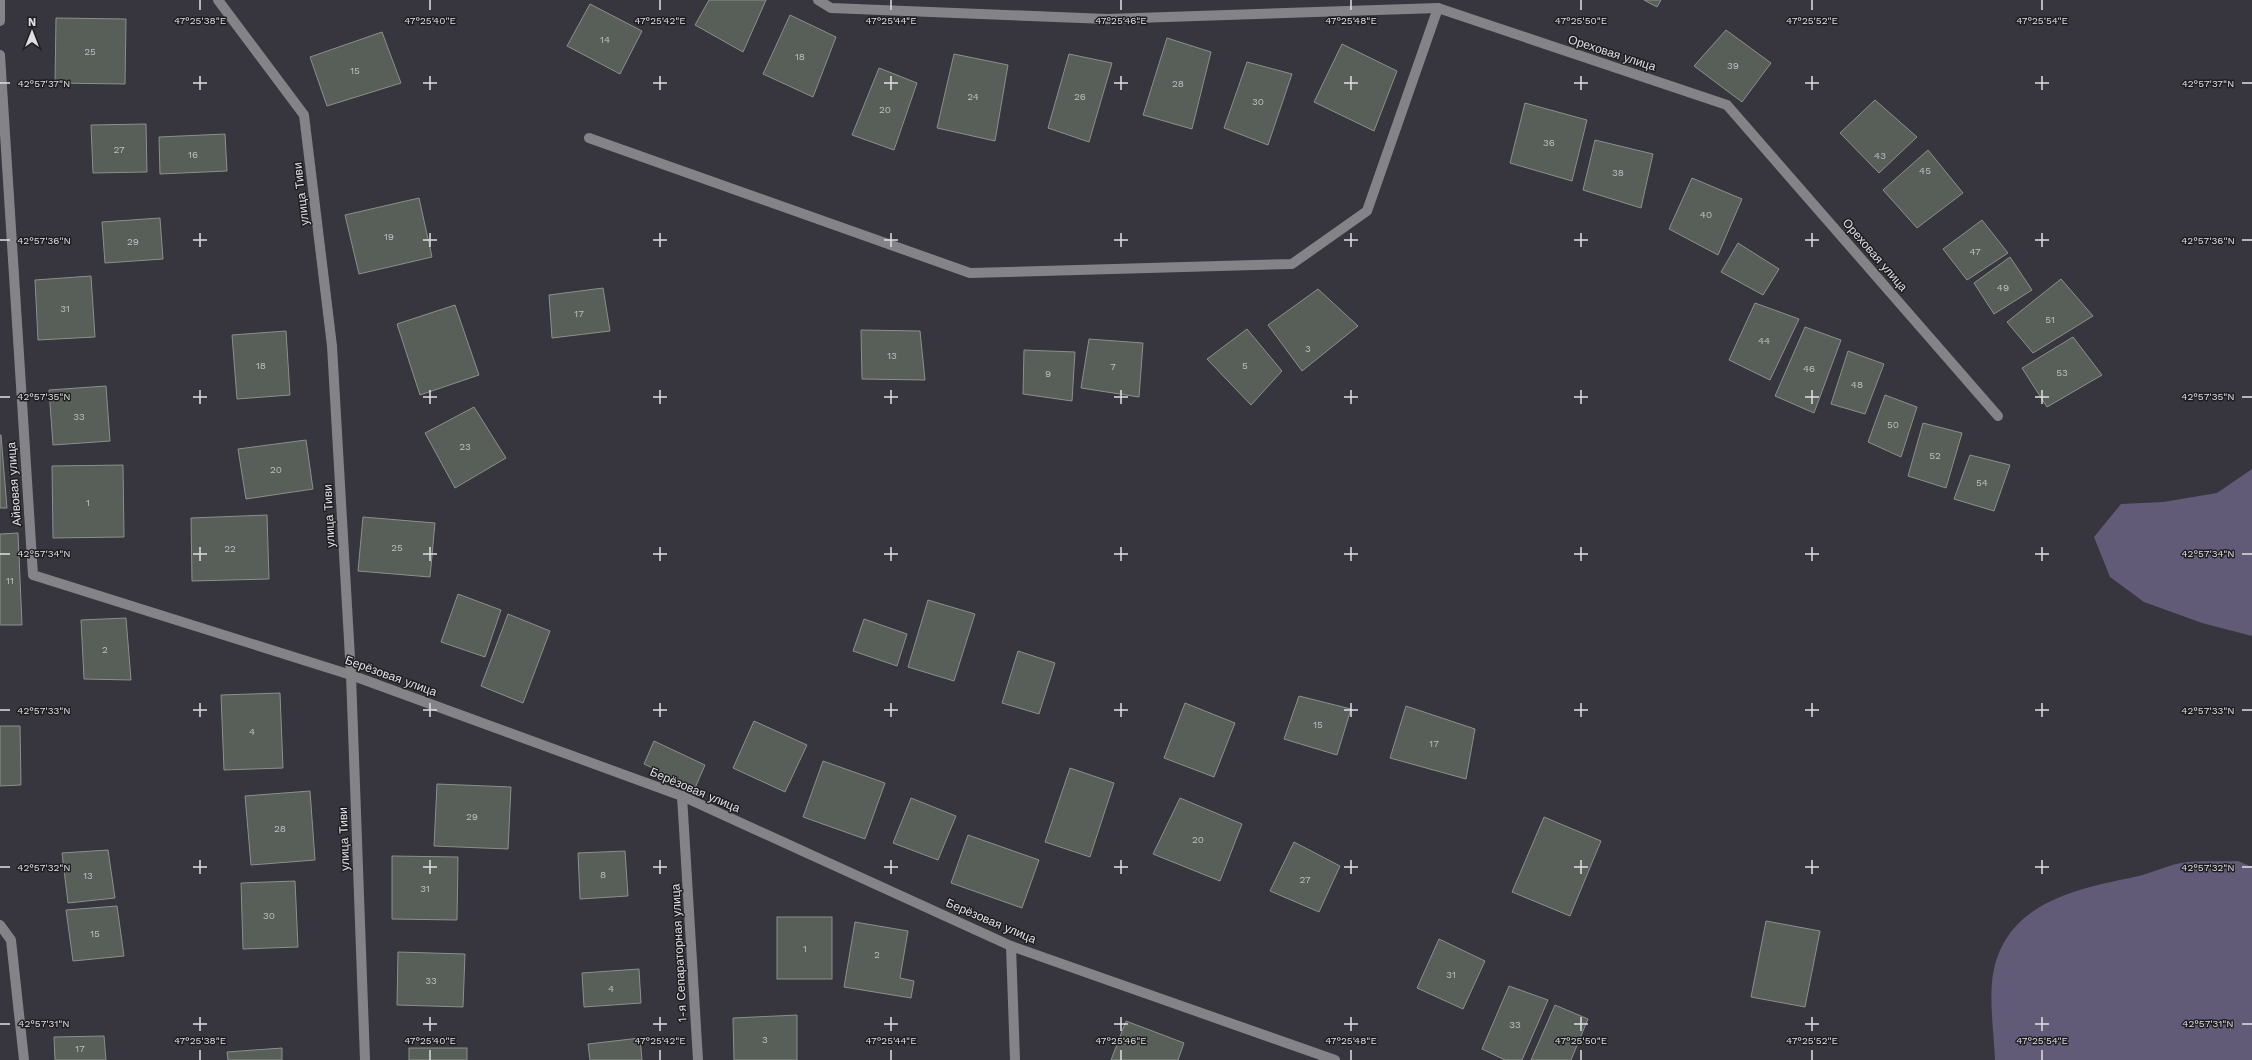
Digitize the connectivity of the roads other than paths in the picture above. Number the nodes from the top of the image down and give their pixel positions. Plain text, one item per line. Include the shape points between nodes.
1 (0, 0) edge
2 (218, 0) edge
3 (818, 0) edge
4 (1438, 8) junction
5 (0, 21) edge
6 (0, 55) edge
7 (589, 138) dead end
8 (1998, 416) dead end
9 (33, 575) joint
10 (351, 675) junction
11 (682, 796) junction
12 (0, 925) edge
13 (11, 940) junction
14 (0, 942) edge
15 (1011, 946) junction
16 (1332, 1059) edge
17 (24, 1060) edge
18 (365, 1060) edge
19 (698, 1060) edge
20 (1015, 1060) edge

1 - 5 street
2 - 10 street, улица Тиви via 304,115 332,346
3 - 4 street, Ореховая улица via 831,8 1107,19
4 - 7 street via 1367,211 1292,264 970,273
4 - 8 street, Ореховая улица via 1727,105
6 - 9 street, Айвовая улица
9 - 10 street, Берёзовая улица
10 - 11 street, Берёзовая улица
10 - 18 street, улица Тиви
11 - 15 street, Берёзовая улица
11 - 19 street, 1-я Сепараторная улица
12 - 13 street
13 - 14 street
13 - 17 street
15 - 16 street, Берёзовая улица
15 - 20 street

